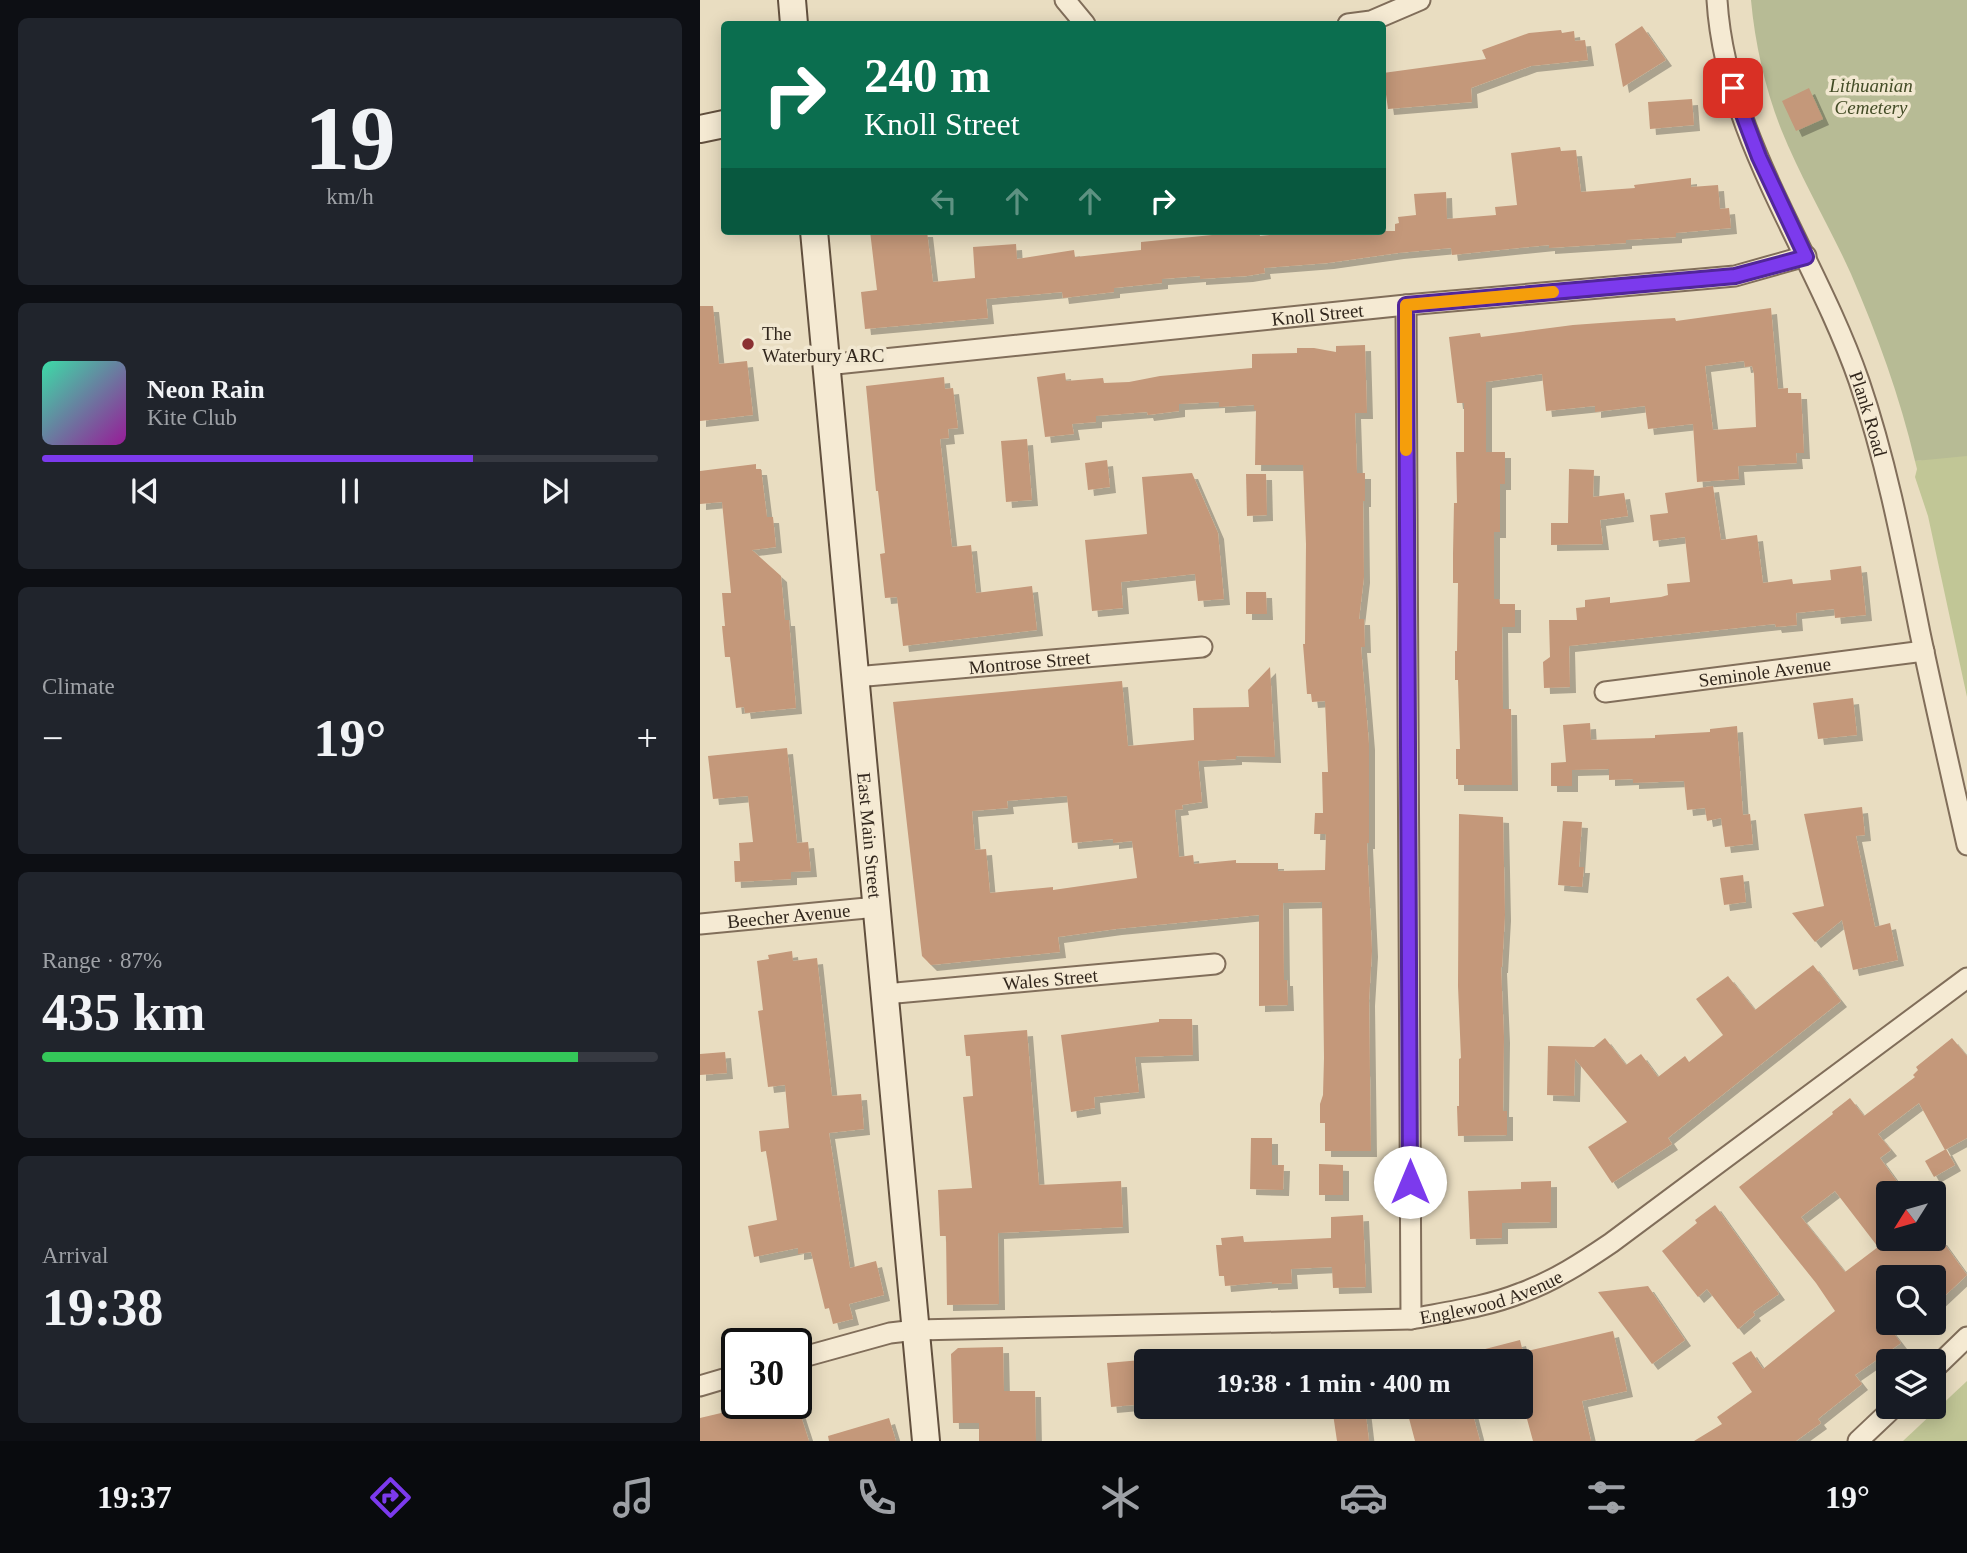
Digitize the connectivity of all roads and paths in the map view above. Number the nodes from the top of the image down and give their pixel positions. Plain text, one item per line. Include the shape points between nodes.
1 (792, 0) edge
2 (1065, 0) edge
3 (1420, 0) edge
4 (1717, 0) edge
5 (794, 21) edge
6 (1082, 21) edge
7 (1371, 21) edge
8 (721, 125) edge
9 (700, 129) edge
10 (814, 235) edge
11 (1806, 257) junction
12 (1406, 305) junction
13 (826, 365) junction
14 (1202, 647) dead end
15 (1924, 651) junction
16 (855, 677) junction
17 (1605, 692) dead end
18 (1967, 845) edge
19 (877, 907) junction
20 (700, 924) edge
21 (1215, 964) dead end
22 (1967, 978) edge
23 (885, 994) junction
24 (1410, 1319) junction
25 (916, 1330) junction
26 (1967, 1337) edge
27 (812, 1355) edge
28 (1946, 1357) edge
29 (721, 1379) edge
30 (700, 1385) edge
31 (1881, 1419) edge
32 (926, 1441) edge
33 (1858, 1441) edge

1 - 5 main road
2 - 6 street
3 - 7 street
4 - 11 street, Plank Road via 1726,61 1741,114
8 - 9 main road
10 - 13 main road, East Main Street
11 - 12 street, Knoll Street via 1735,276
11 - 15 street, Plank Road via 1870,413
12 - 13 street, Knoll Street
12 - 24 street
13 - 16 main road, East Main Street
14 - 16 street, Montrose Street
15 - 17 street, Seminole Avenue
15 - 18 street, Plank Road
16 - 19 main road, East Main Street
19 - 20 street, Beecher Avenue
19 - 23 main road, East Main Street
21 - 23 street, Wales Street
22 - 24 street, Englewood Avenue via 1570,1270 1521,1293
23 - 25 main road, East Main Street
24 - 25 street, Englewood Avenue
25 - 27 street, Englewood Avenue
25 - 32 main road, East Main Street
26 - 28 street
29 - 30 street
31 - 33 street

